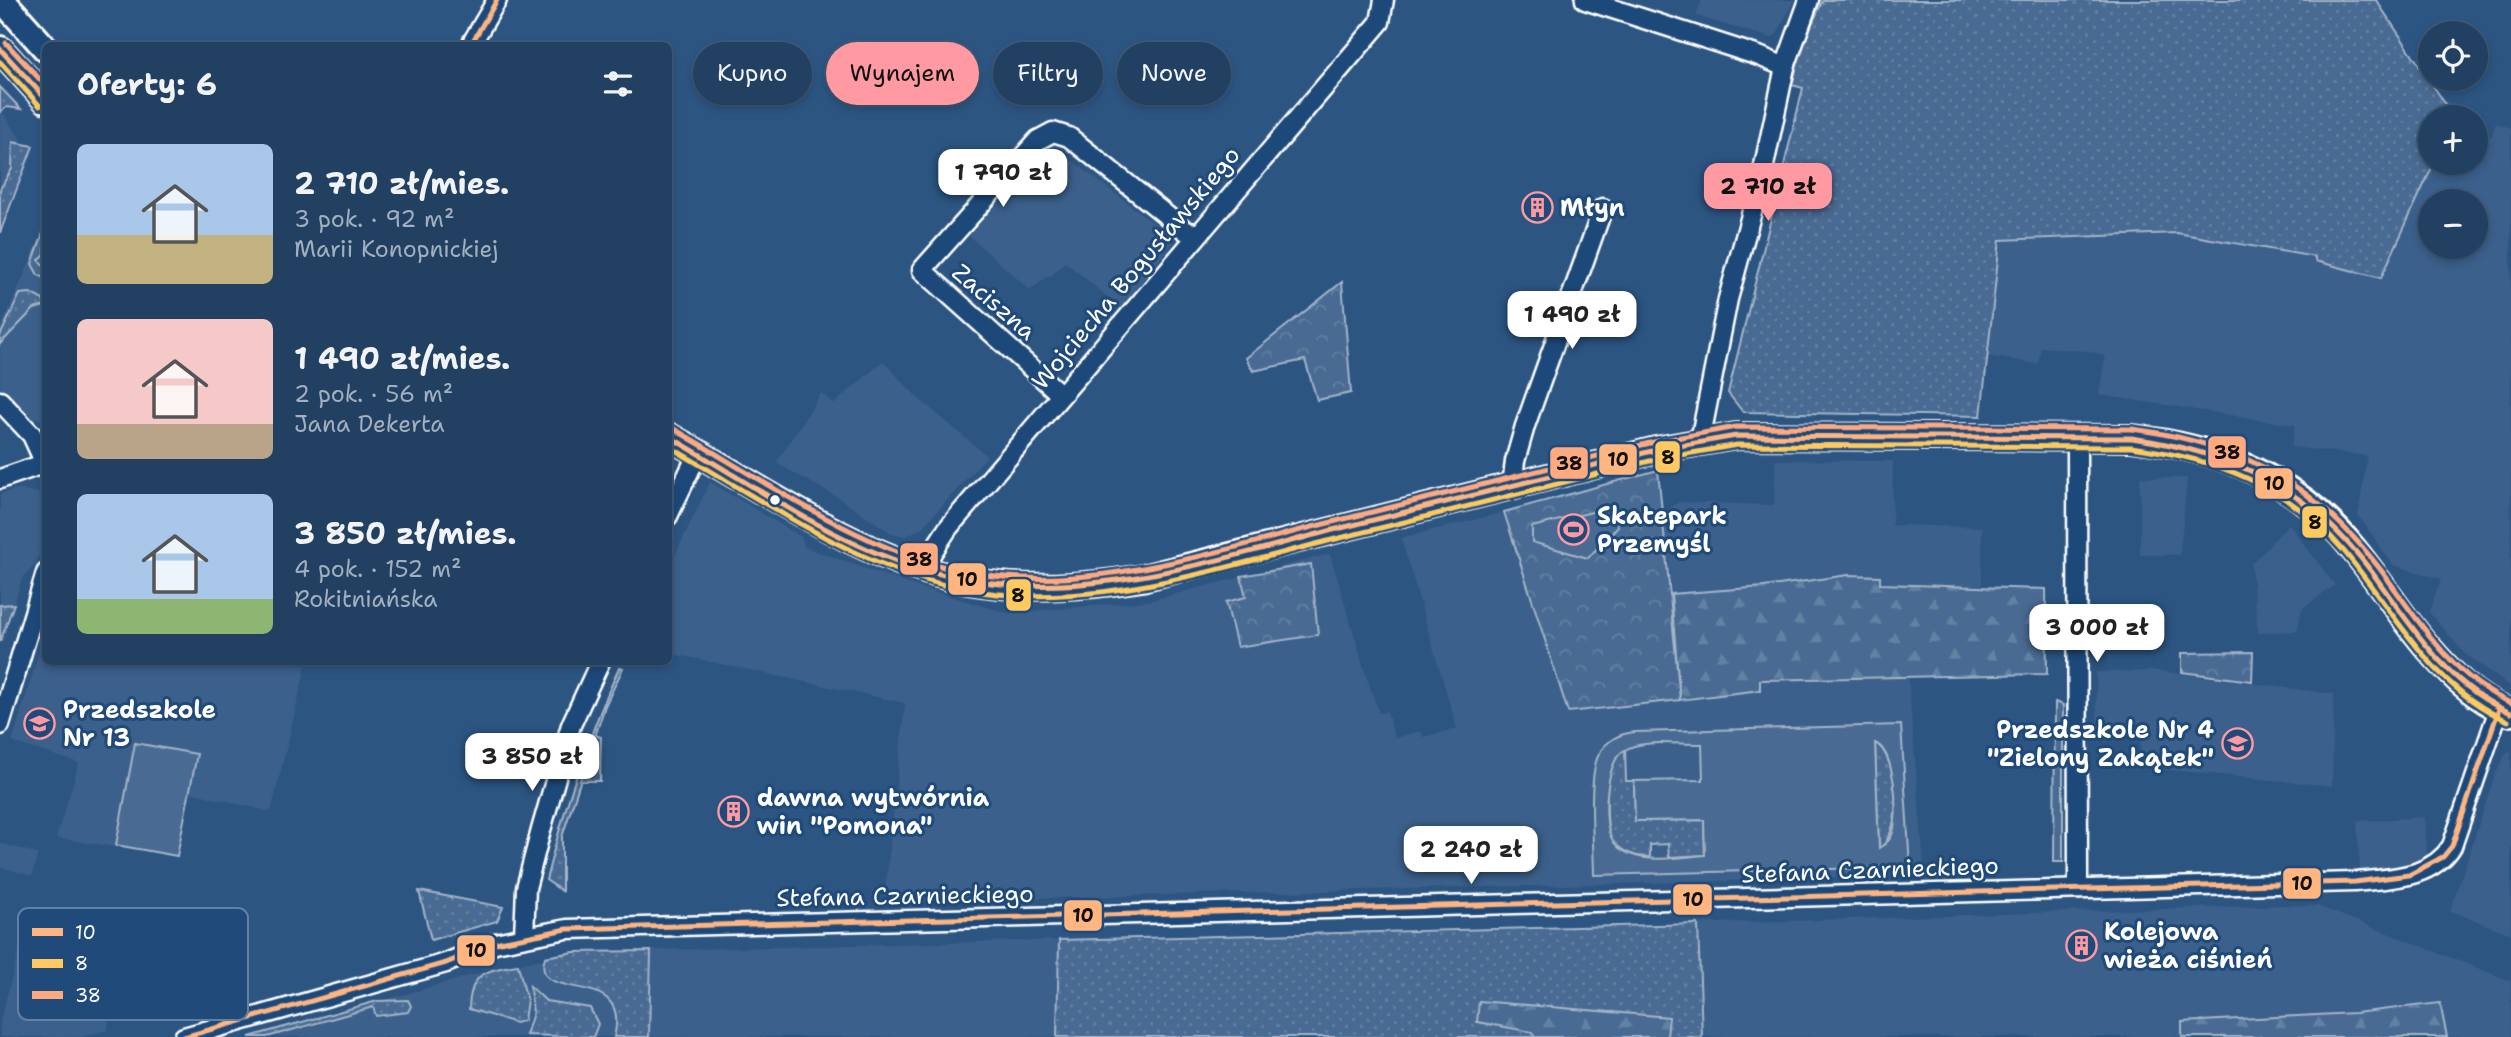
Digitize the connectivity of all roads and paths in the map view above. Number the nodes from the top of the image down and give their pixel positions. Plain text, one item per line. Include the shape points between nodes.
1 (2, 0) edge
2 (497, 0) edge
3 (1384, 0) edge
4 (1585, 0) edge
5 (1809, 0) edge
6 (472, 42) edge
7 (42, 45) edge
8 (0, 50) edge
9 (1784, 67) junction
10 (42, 96) edge
11 (1603, 208) dead end
12 (1198, 234) junction
13 (1060, 394) junction
14 (0, 401) edge
15 (672, 438) edge
16 (2077, 439) junction
17 (1700, 441) junction
18 (698, 453) junction
19 (42, 457) edge
20 (42, 465) edge
21 (0, 479) edge
22 (1511, 485) junction
23 (672, 508) edge
24 (922, 568) junction
25 (42, 586) edge
26 (599, 665) edge
27 (2505, 711) edge
28 (0, 725) edge
29 (2078, 890) junction
30 (524, 936) junction
31 (248, 1019) edge
32 (244, 1020) edge
33 (184, 1037) edge

1 - 7 main road
2 - 6 street
3 - 12 street, Wojciecha Bogusławskiego via 1380,22
4 - 9 street
5 - 9 street
8 - 10 main road
9 - 17 street via 1762,175 1728,299
11 - 22 street via 1525,426
12 - 13 street, Wojciecha Bogusławskiego
12 - 13 street, Zaciszna via 1186,231 1069,137 1053,132 1038,140 922,270
13 - 24 street, Wojciecha Bogusławskiego via 943,534
14 - 19 street via 32,435
15 - 18 main road
16 - 17 main road via 1736,436
16 - 27 main road via 2174,443 2251,467 2290,489 2337,530 2452,675
16 - 29 street
17 - 22 main road
18 - 23 street
18 - 24 main road via 832,530
20 - 21 street
22 - 24 main road via 1142,578 1074,588 968,581
25 - 28 street
26 - 30 street via 571,725 541,830 526,888
27 - 29 street, Stefana Czarnieckiego via 2452,846 2444,859 2413,875 2355,882
29 - 30 street, Stefana Czarnieckiego via 567,929
30 - 31 street, Stefana Czarnieckiego
32 - 33 street, Stefana Czarnieckiego

